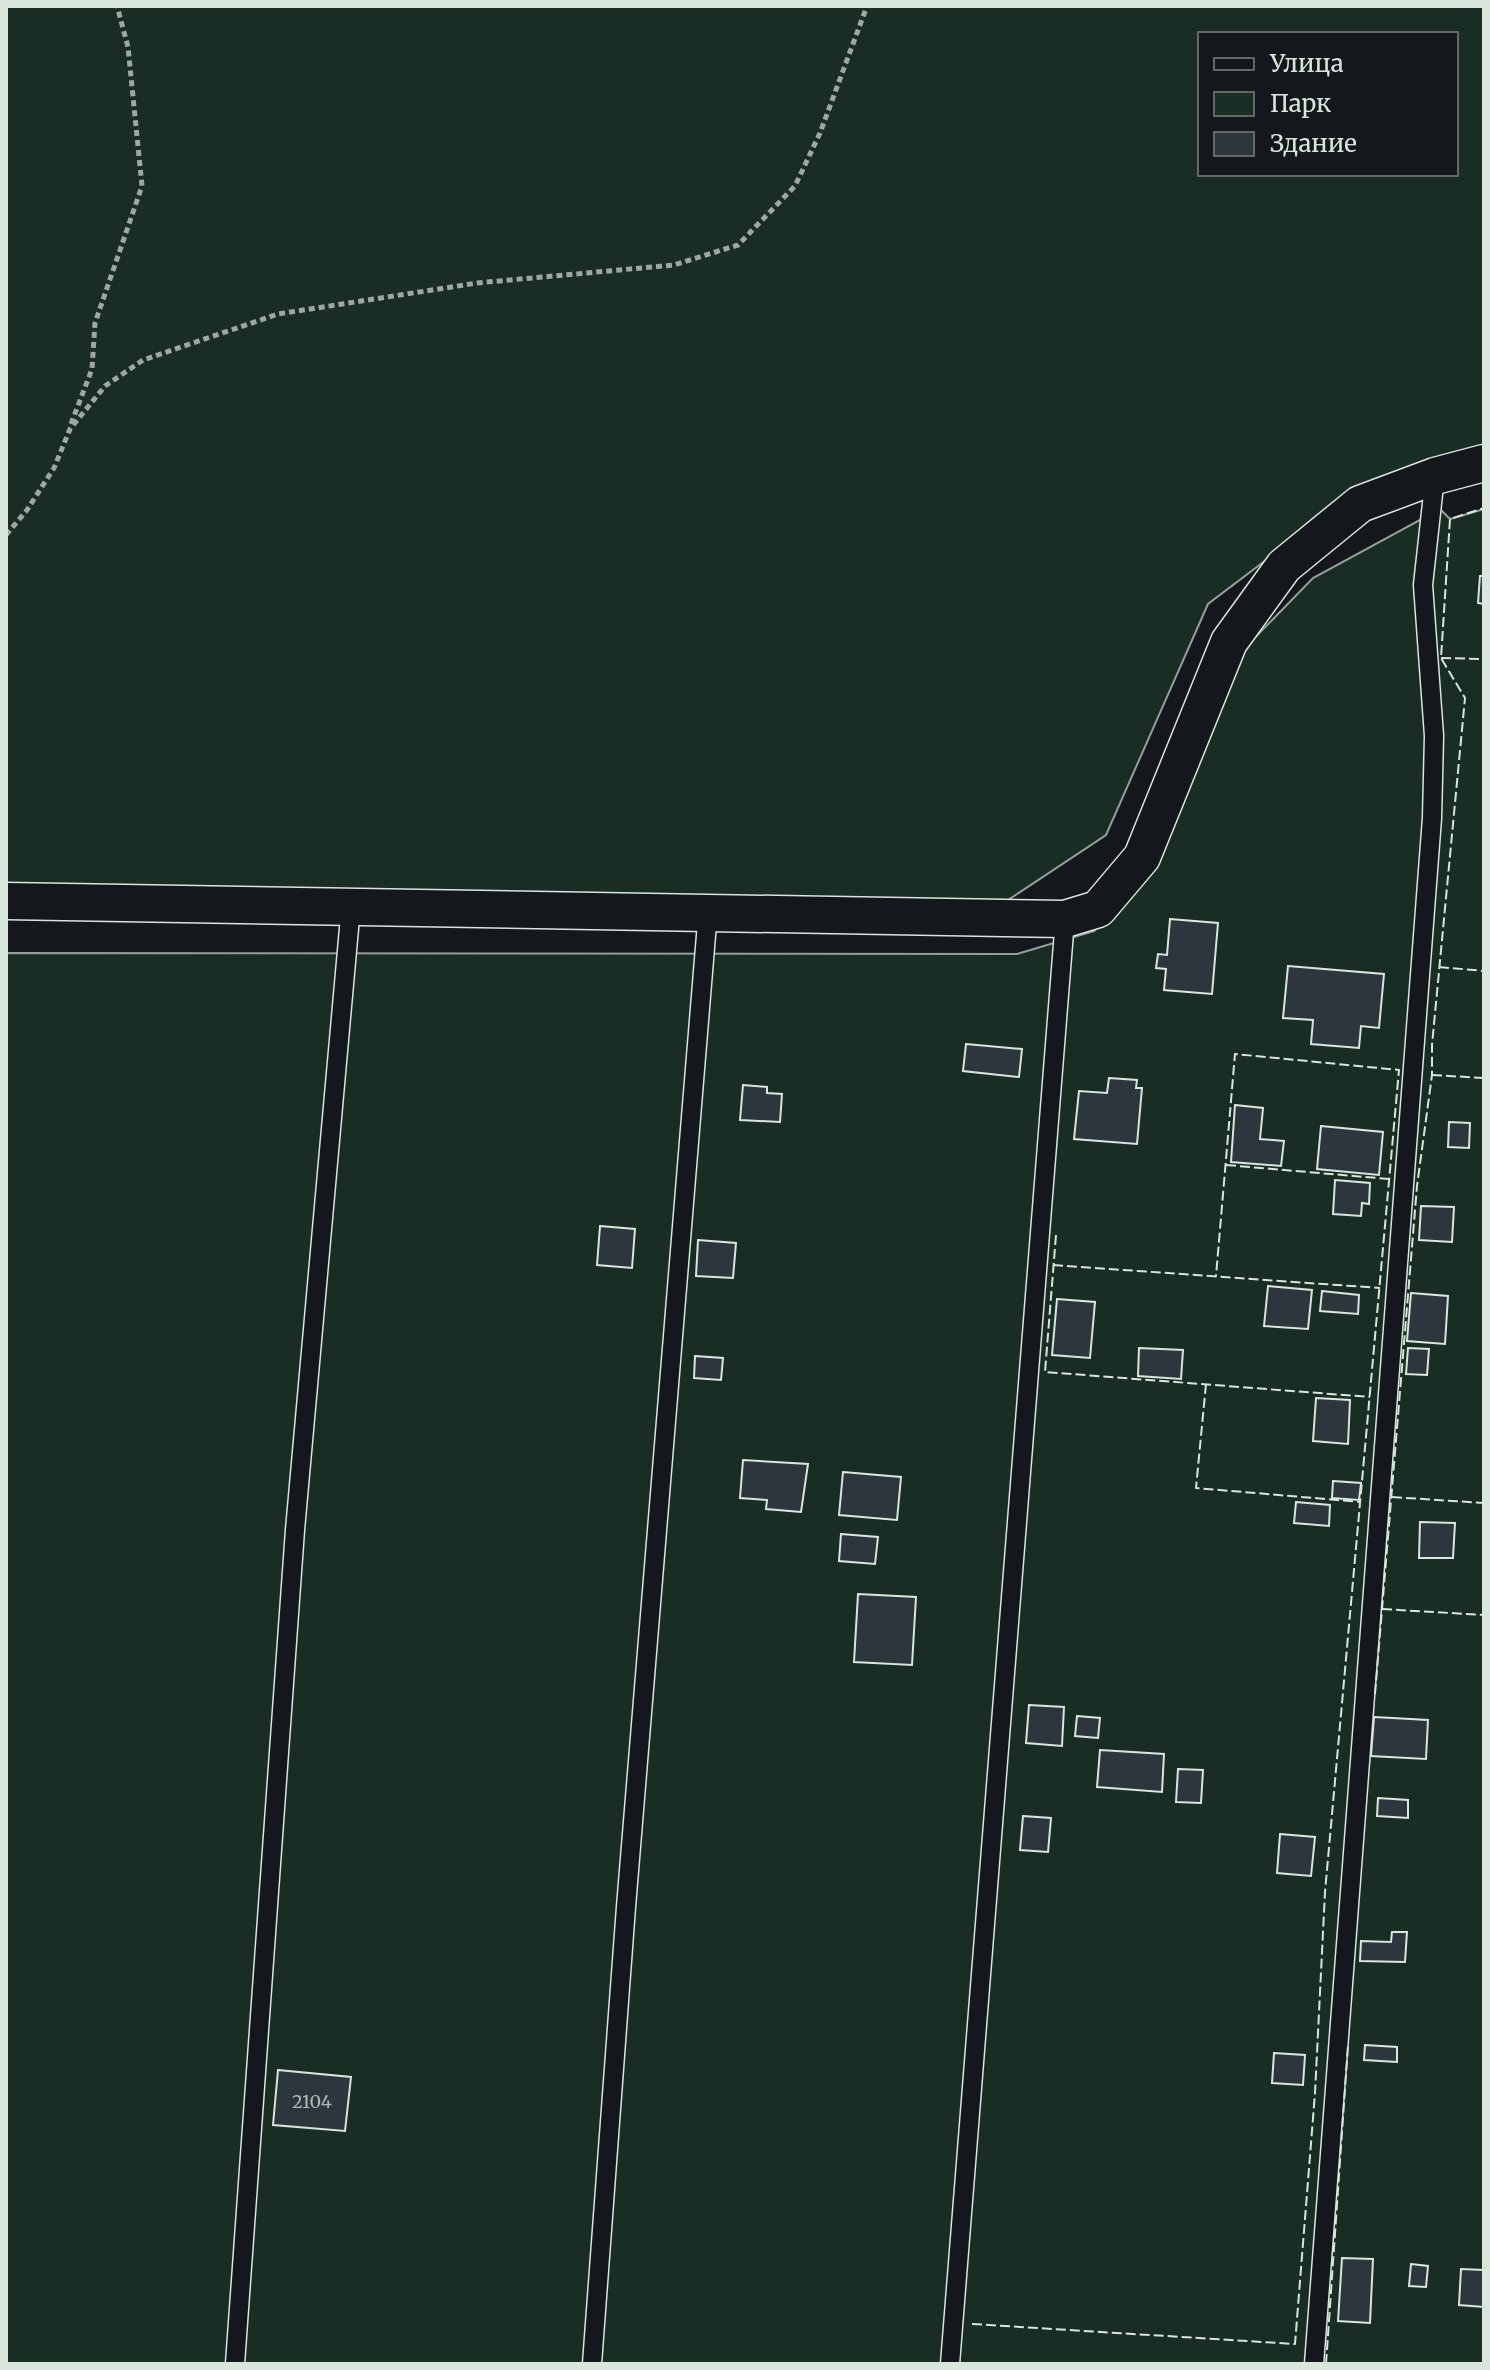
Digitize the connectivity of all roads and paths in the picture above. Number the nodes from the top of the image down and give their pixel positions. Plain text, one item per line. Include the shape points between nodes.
1 (117, 6) edge
2 (867, 6) edge
3 (70, 429) junction
4 (1484, 463) edge
5 (1435, 476) junction
6 (6, 535) edge
7 (6, 901) edge
8 (351, 906) junction
9 (708, 911) junction
10 (1065, 919) junction
11 (235, 2364) edge
12 (592, 2364) edge
13 (950, 2364) edge
14 (1314, 2364) edge

1 - 3 path via 128,47 142,186 95,323 92,369
2 - 3 path via 795,186 738,245 674,265 477,283 278,314 143,360 105,386
3 - 6 path via 54,468
4 - 5 street
5 - 10 street via 1360,504 1284,566 1229,642 1142,857 1098,909
5 - 14 lane via 1423,585 1434,736 1432,818
7 - 8 street
8 - 9 street
8 - 11 lane via 295,1530
9 - 10 street
9 - 12 lane
10 - 13 lane

